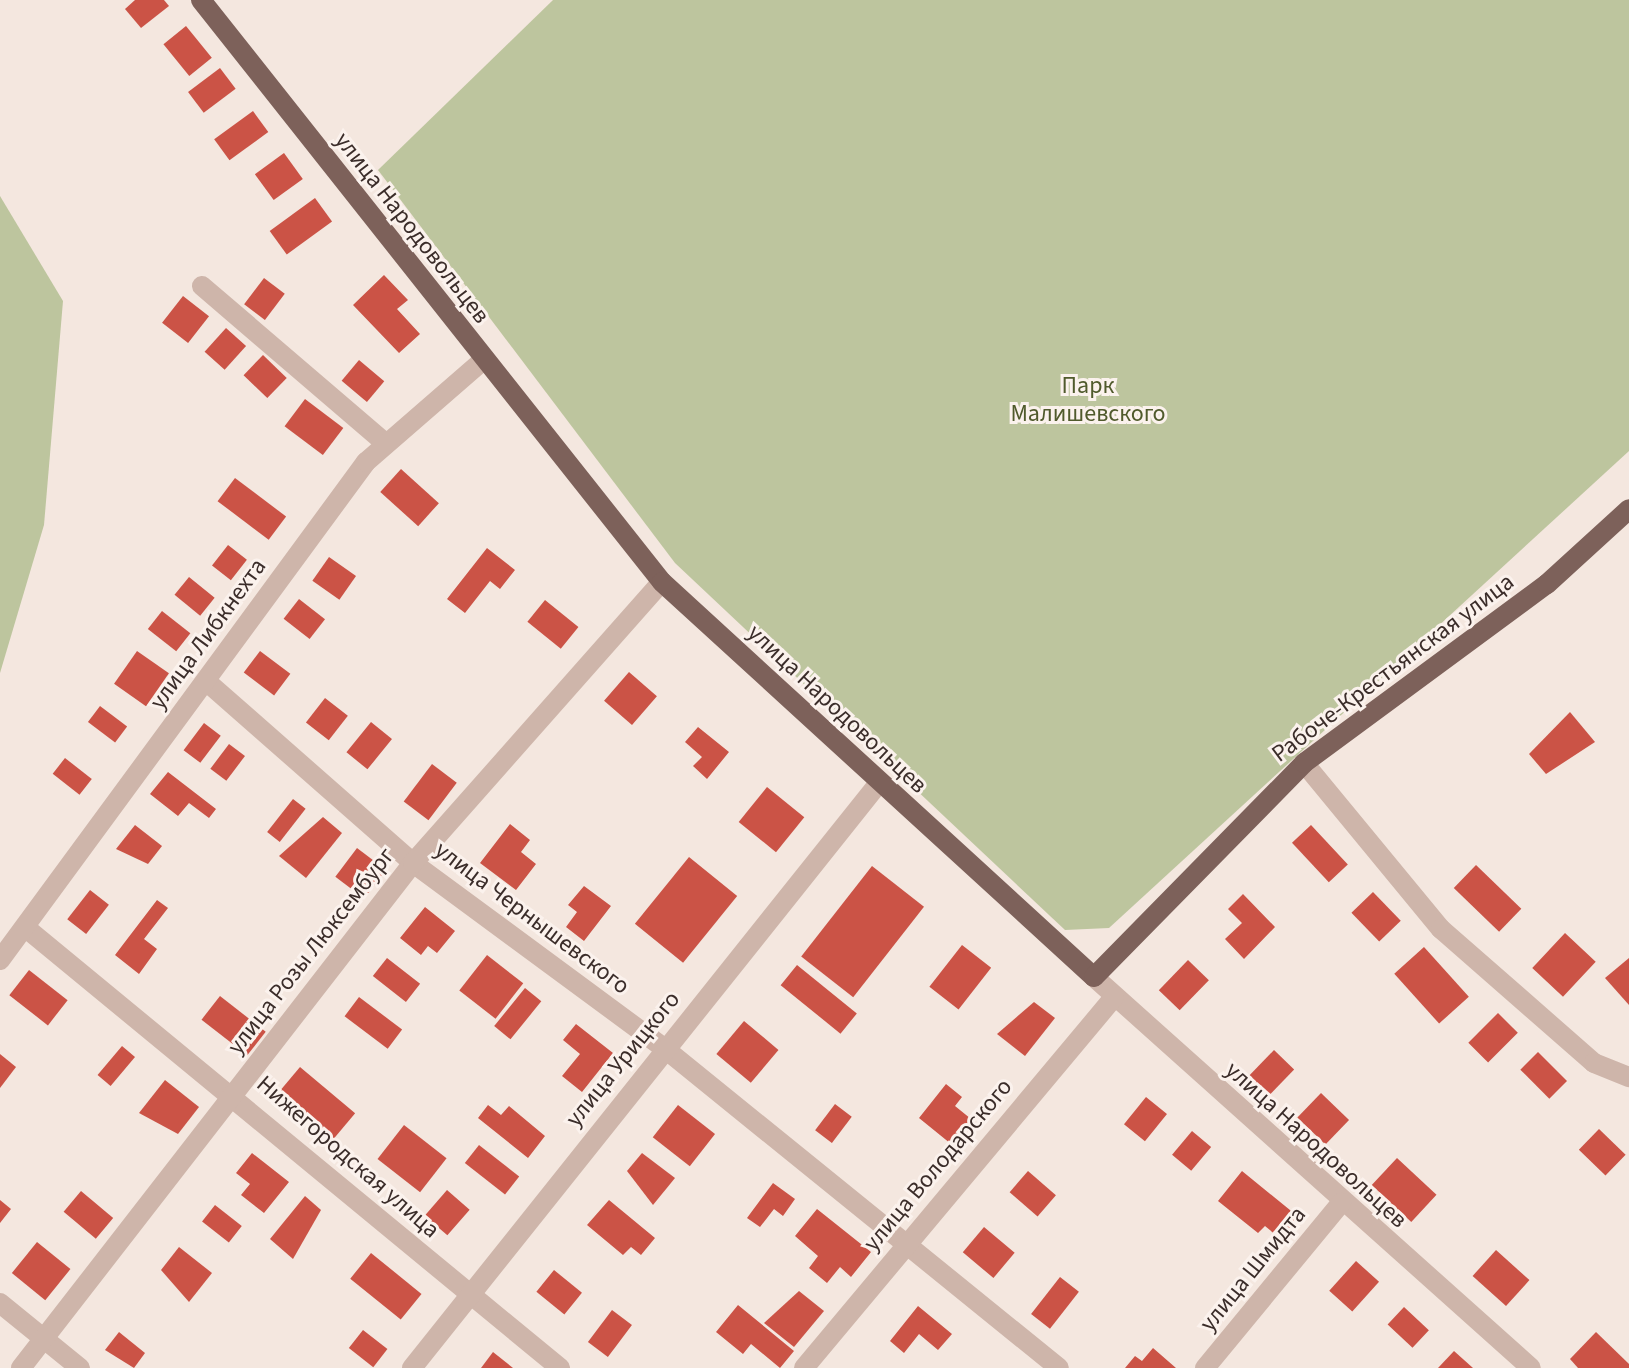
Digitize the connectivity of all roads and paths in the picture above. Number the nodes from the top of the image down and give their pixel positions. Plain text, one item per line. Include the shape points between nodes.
1 (201, 0) edge
2 (202, 286) dead end
3 (482, 361) junction
4 (383, 441) junction
5 (1629, 509) edge
6 (662, 582) junction
7 (206, 681) junction
8 (1304, 763) junction
9 (878, 784) junction
10 (413, 863) junction
11 (26, 928) junction
12 (0, 960) edge
13 (1094, 977) junction
14 (1114, 997) junction
15 (664, 1048) junction
16 (1629, 1077) edge
17 (233, 1092) junction
18 (1341, 1203) junction
19 (904, 1244) junction
20 (469, 1295) junction
21 (0, 1303) edge
22 (44, 1339) junction
23 (21, 1368) edge
24 (80, 1368) edge
25 (412, 1368) edge
26 (560, 1368) edge
27 (804, 1368) edge
28 (1059, 1368) edge
29 (1205, 1368) edge
30 (1531, 1368) edge

1 - 3 main road, улица Народовольцев
2 - 4 street
3 - 4 street, улица Либкнехта
3 - 6 main road, улица Народовольцев
4 - 7 street, улица Либкнехта
5 - 8 main road, Рабоче-Крестьянская улица via 1547,584
6 - 9 main road, улица Народовольцев
6 - 10 street, улица Розы Люксембург
7 - 10 street, улица Чернышевского
7 - 11 street, улица Либкнехта
8 - 13 main road, Рабоче-Крестьянская улица
8 - 16 street via 1441,929 1594,1063
9 - 13 main road, улица Народовольцев
9 - 15 street, улица Урицкого
10 - 15 street, улица Чернышевского
10 - 17 street, улица Розы Люксембург
11 - 12 street, улица Либкнехта
11 - 17 street, Нижегородская улица
13 - 14 street, улица Народовольцев
14 - 18 street, улица Народовольцев
14 - 19 street, улица Володарского
15 - 19 street, улица Чернышевского
15 - 20 street, улица Урицкого
17 - 20 street, Нижегородская улица
17 - 22 street, улица Розы Люксембург
18 - 29 street, улица Шмидта
18 - 30 street, улица Народовольцев
19 - 27 street, улица Володарского
19 - 28 street, улица Чернышевского
20 - 25 street, улица Урицкого
20 - 26 street, Нижегородская улица
21 - 22 street
22 - 23 street, улица Розы Люксембург
22 - 24 street

